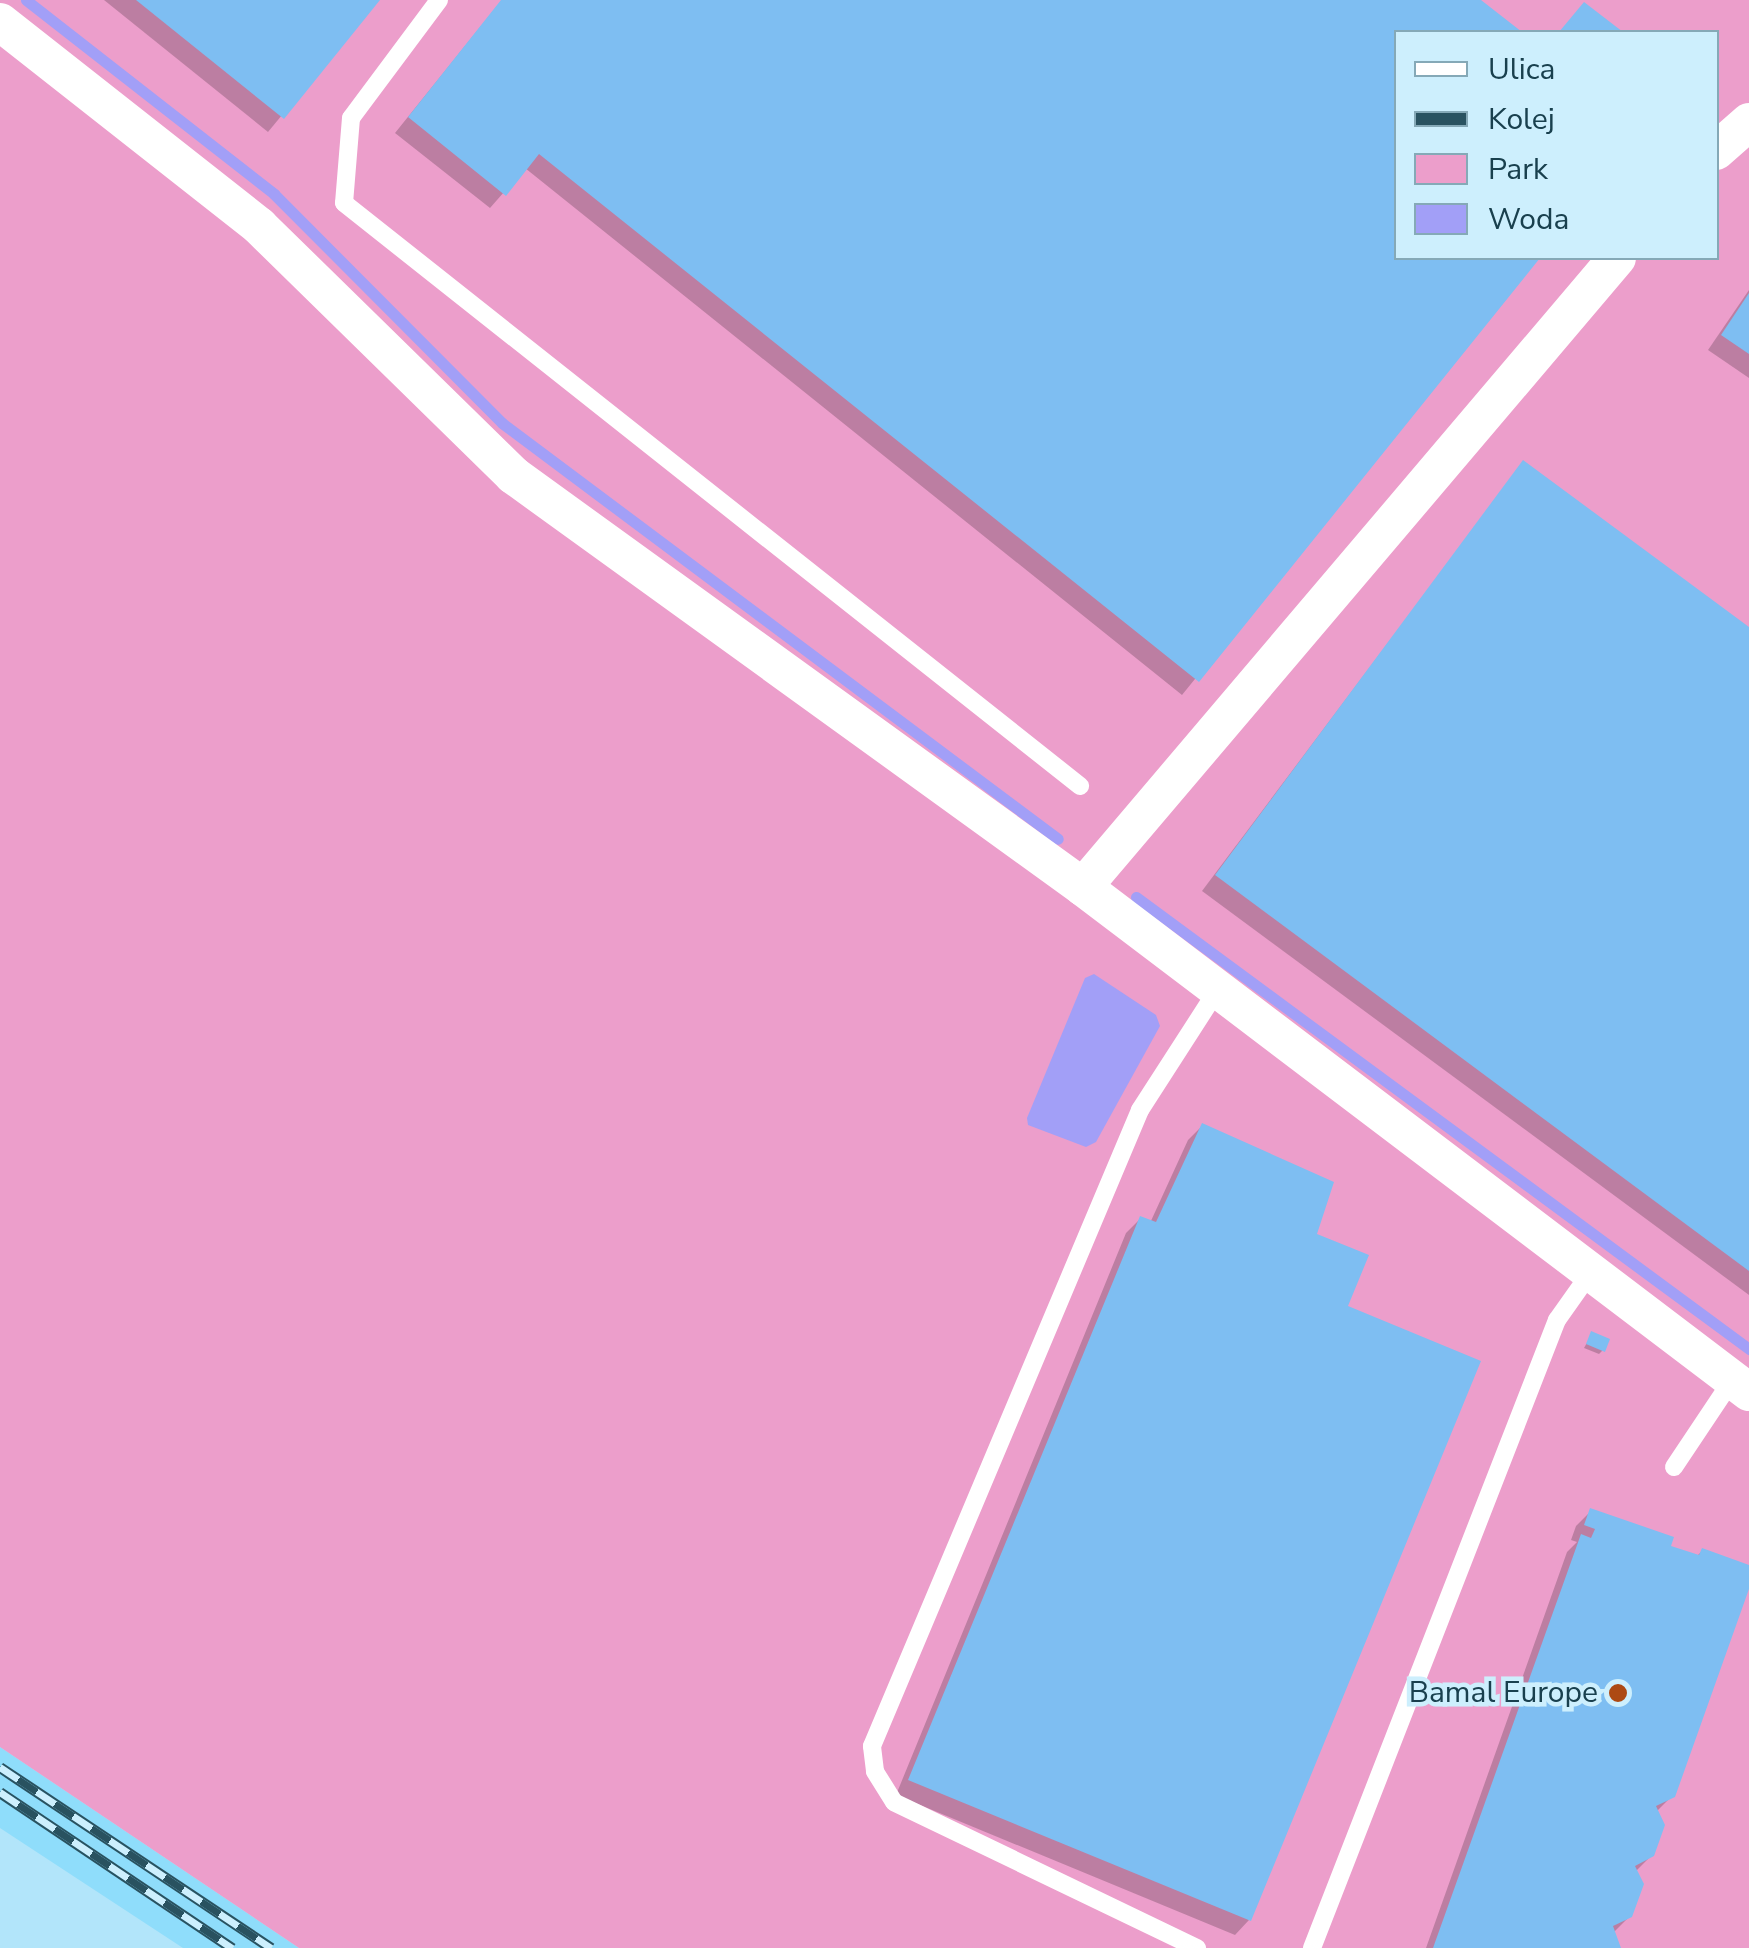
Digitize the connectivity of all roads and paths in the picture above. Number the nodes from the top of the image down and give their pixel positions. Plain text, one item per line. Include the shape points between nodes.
1 (440, 0) edge
2 (0, 22) edge
3 (1749, 122) edge
4 (1719, 148) edge
5 (1615, 260) edge
6 (1080, 786) dead end
7 (1083, 887) junction
8 (1218, 989) junction
9 (1591, 1272) junction
10 (1741, 1386) edge
11 (1674, 1467) dead end
12 (1197, 1948) edge
13 (1312, 1948) edge

1 - 6 lane via 352,118 344,203
2 - 7 street via 259,226 513,474
3 - 4 street
5 - 7 street
7 - 8 street
8 - 9 street
8 - 12 lane via 1162,1067 1125,1142 872,1746 875,1771 894,1802
9 - 10 street
9 - 13 lane via 1556,1320
10 - 11 lane

